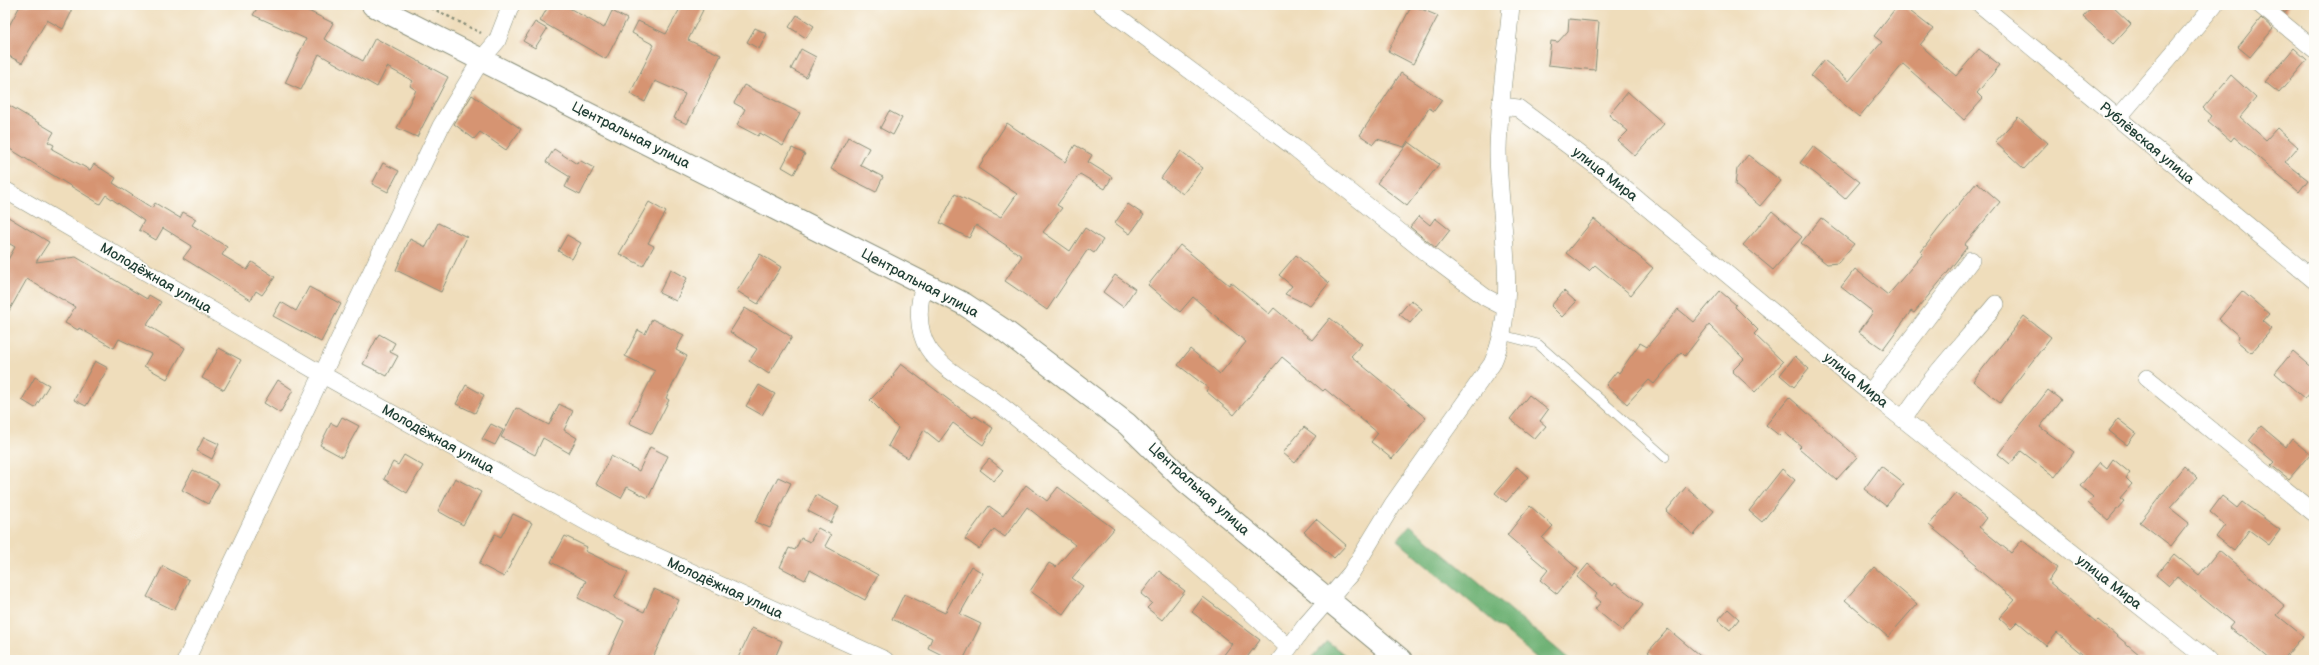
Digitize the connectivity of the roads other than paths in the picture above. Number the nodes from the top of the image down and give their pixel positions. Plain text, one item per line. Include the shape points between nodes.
1 (373, 5) edge
2 (511, 5) edge
3 (1102, 5) edge
4 (1511, 5) edge
5 (1981, 5) edge
6 (2214, 5) edge
7 (2260, 5) edge
8 (2314, 49) edge
9 (481, 60) junction
10 (1502, 106) junction
11 (2118, 118) junction
12 (5, 190) edge
13 (1971, 260) dead end
14 (2314, 280) edge
15 (925, 284) junction
16 (1996, 304) dead end
17 (1504, 307) junction
18 (1502, 335) junction
19 (323, 375) junction
20 (2147, 378) dead end
21 (1870, 393) junction
22 (1903, 419) junction
23 (1665, 457) dead end
24 (2314, 512) edge
25 (1328, 600) junction
26 (1284, 654) edge
27 (186, 660) edge
28 (885, 660) edge
29 (1401, 660) edge
30 (2208, 660) edge

1 - 9 street, Центральная улица
2 - 9 street via 497,42
3 - 17 street via 1295,148 1430,256 1485,297
4 - 10 street
5 - 11 street, Рублёвская улица
6 - 11 street
7 - 8 street
9 - 15 street, Центральная улица
9 - 19 street via 441,126
10 - 17 street via 1498,151 1503,209
10 - 21 street, улица Мира via 1518,108 1608,175
11 - 14 street, Рублёвская улица
12 - 19 street, Молодёжная улица
13 - 21 street
15 - 25 street, Центральная улица via 964,304 1005,331 1127,424 1186,481
15 - 26 street via 920,297 922,330 928,348 941,363 993,399 1182,552
16 - 22 street via 1946,360
17 - 18 street
18 - 23 lane via 1538,344
18 - 25 street via 1492,364 1393,504 1351,573
19 - 27 street
19 - 28 street, Молодёжная улица via 610,535
20 - 24 street
21 - 22 street, улица Мира
22 - 30 street, улица Мира
25 - 26 street
25 - 29 street, Центральная улица

